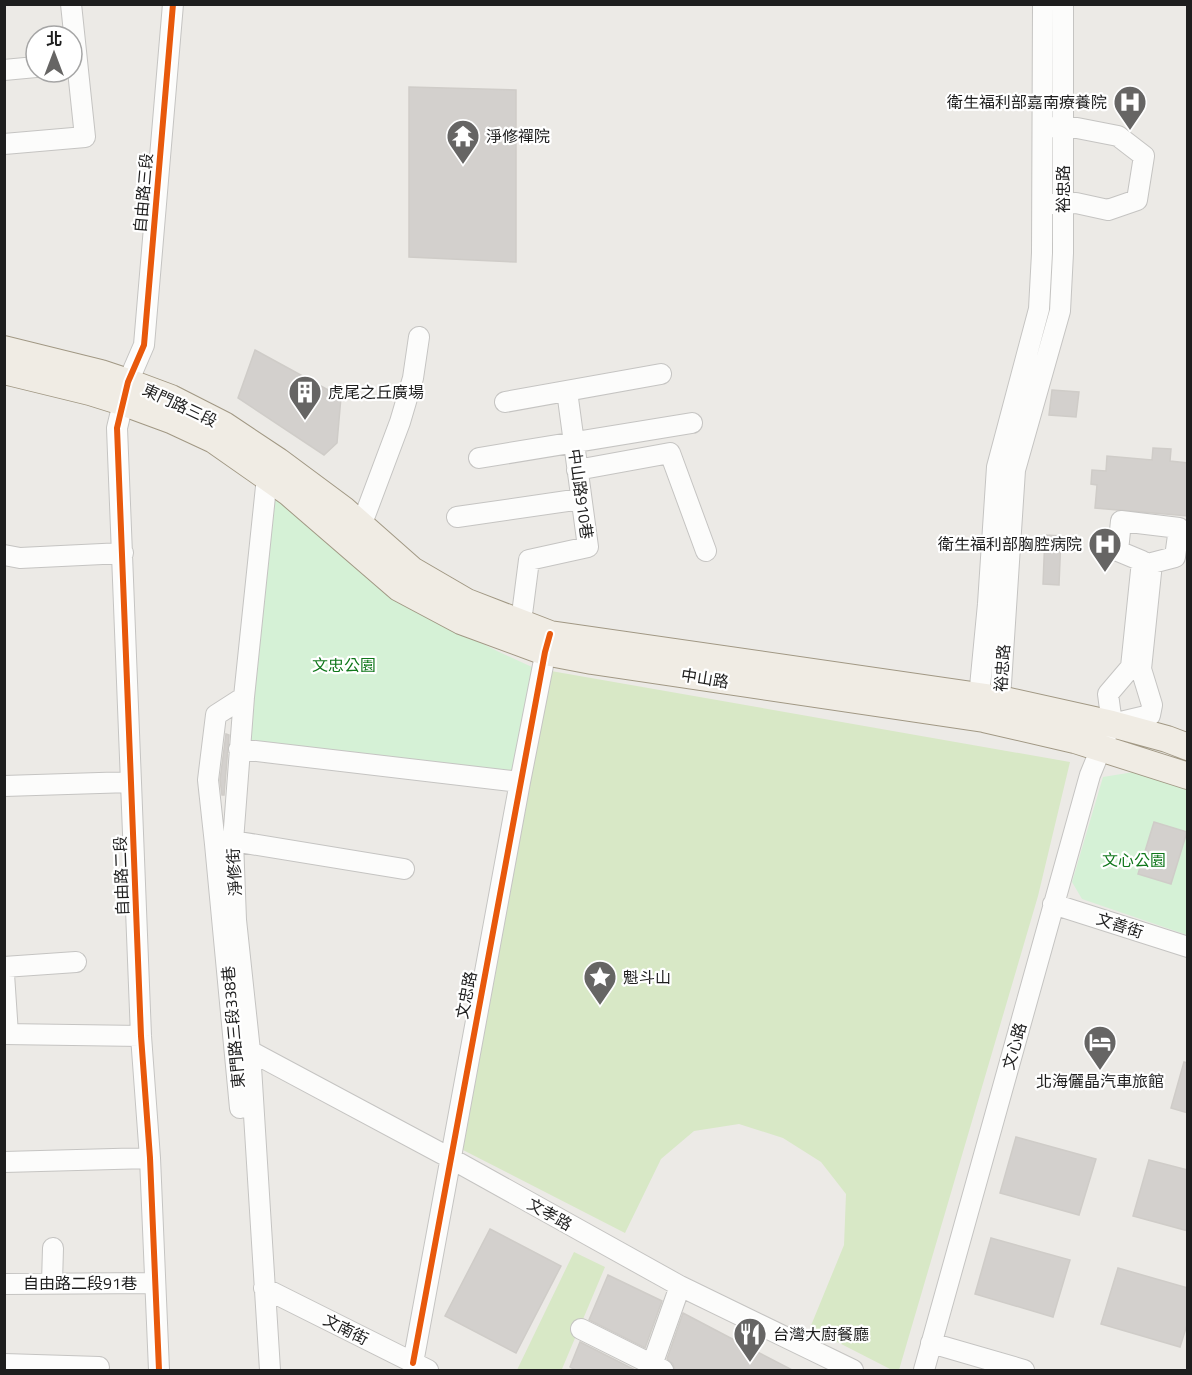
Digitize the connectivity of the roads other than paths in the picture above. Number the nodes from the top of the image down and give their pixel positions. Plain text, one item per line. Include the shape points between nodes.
1 (71, 4) edge
2 (173, 4) edge
3 (1043, 4) edge
4 (1063, 4) edge
5 (72, 24) edge
6 (24, 68) edge
7 (4, 70) edge
8 (78, 84) edge
9 (1052, 127) junction
10 (4, 144) edge
11 (1063, 203) junction
12 (1042, 204) junction
13 (419, 337) dead end
14 (4, 349) edge
15 (4, 371) edge
16 (661, 374) dead end
17 (567, 391) junction
18 (125, 392) junction
19 (505, 402) dead end
20 (692, 423) dead end
21 (574, 441) junction
22 (479, 458) dead end
23 (273, 469) junction
24 (577, 470) junction
25 (581, 499) junction
26 (457, 517) dead end
27 (353, 534) junction
28 (706, 551) dead end
29 (123, 553) junction
30 (4, 555) edge
31 (997, 603) junction
32 (521, 622) junction
33 (548, 643) junction
34 (244, 697) junction
35 (987, 705) junction
36 (1112, 724) junction
37 (1188, 747) edge
38 (1099, 748) junction
39 (239, 749) junction
40 (1188, 776) edge
41 (131, 782) junction
42 (520, 782) junction
43 (4, 786) edge
44 (233, 841) junction
45 (404, 869) dead end
46 (1053, 903) junction
47 (1188, 947) edge
48 (76, 962) dead end
49 (4, 967) edge
50 (4, 974) edge
51 (6, 1034) edge
52 (141, 1036) junction
53 (249, 1052) junction
54 (150, 1158) junction
55 (450, 1158) junction
56 (4, 1162) edge
57 (53, 1248) dead end
58 (52, 1283) junction
59 (155, 1283) junction
60 (4, 1284) edge
61 (680, 1286) junction
62 (264, 1288) junction
63 (581, 1329) dead end
64 (931, 1343) junction
65 (4, 1364) edge
66 (99, 1367) dead end
67 (420, 1367) edge
68 (59, 1368) edge
69 (657, 1368) edge
70 (159, 1371) edge
71 (270, 1371) edge
72 (853, 1371) edge
73 (924, 1371) edge
74 (1024, 1371) edge

1 - 5 street
2 - 18 street, 自由路三段 via 144,345
3 - 9 street, 裕忠路
4 - 9 street, 裕忠路
6 - 7 street
8 - 10 street via 85,137
9 - 11 street, 裕忠路
9 - 11 street via 1118,136 1144,156 1137,200 1108,210
9 - 12 street, 裕忠路
11 - 12 street
11 - 31 street, 裕忠路 via 1060,311 1015,470
12 - 31 street, 裕忠路 via 1039,309 997,467
13 - 27 street via 413,378 400,422
14 - 18 main road, 東門路三段 via 101,373
15 - 18 main road, 東門路三段 via 90,392
16 - 17 street
17 - 19 street
17 - 21 street, 中山路910巷
18 - 23 main road, 東門路三段 via 171,420
18 - 29 street, 自由路二段 via 117,428
20 - 21 street
21 - 22 street
21 - 24 street, 中山路910巷
23 - 27 main road, 中山路 via 288,492
23 - 34 street, 淨修街
24 - 25 street, 中山路910巷
24 - 28 street via 670,453
25 - 26 street
25 - 32 street, 中山路910巷 via 588,547 529,560
27 - 32 main road, 中山路 via 467,602
27 - 33 main road, 中山路 via 399,588 461,621
29 - 30 street via 20,558
29 - 41 street, 自由路二段
31 - 35 street, 裕忠路
32 - 33 main road, 中山路
33 - 35 main road, 中山路 via 627,666
33 - 42 street, 文忠路
34 - 39 street, 淨修街
34 - 62 street, 東門路三段338巷 via 216,715 207,780 256,1272
35 - 36 main road, 中山路
35 - 38 main road, 中山路
36 - 36 street via 1150,716 1152,705 1141,669 1152,563 1175,557 1179,528 1121,521 1118,551 1142,561 1131,667 1108,694
36 - 37 main road, 中山路
36 - 38 street, 文心路
38 - 40 main road, 中山路
38 - 46 street, 文心路
39 - 42 street
39 - 44 street, 淨修街
41 - 43 street
41 - 52 street, 自由路二段
42 - 55 street, 文忠路
44 - 45 street
44 - 53 street, 淨修街
46 - 47 street, 文善街
46 - 64 street, 文心路
48 - 49 street
50 - 51 street
51 - 52 street
52 - 54 street, 自由路二段
53 - 55 street, 文孝路 via 401,1139
53 - 62 street, 淨修街
54 - 56 street
54 - 59 street, 自由路二段
55 - 61 street, 文孝路
55 - 67 street, 文忠路
57 - 58 street
58 - 59 street, 自由路二段91巷
58 - 60 street, 自由路二段91巷
59 - 70 street, 自由路二段
61 - 69 street
61 - 72 street, 文孝路
62 - 67 street, 文南街
62 - 71 street, 東門路三段338巷
63 - 69 street
64 - 73 street, 文心路
64 - 74 street
65 - 68 street
66 - 68 street

